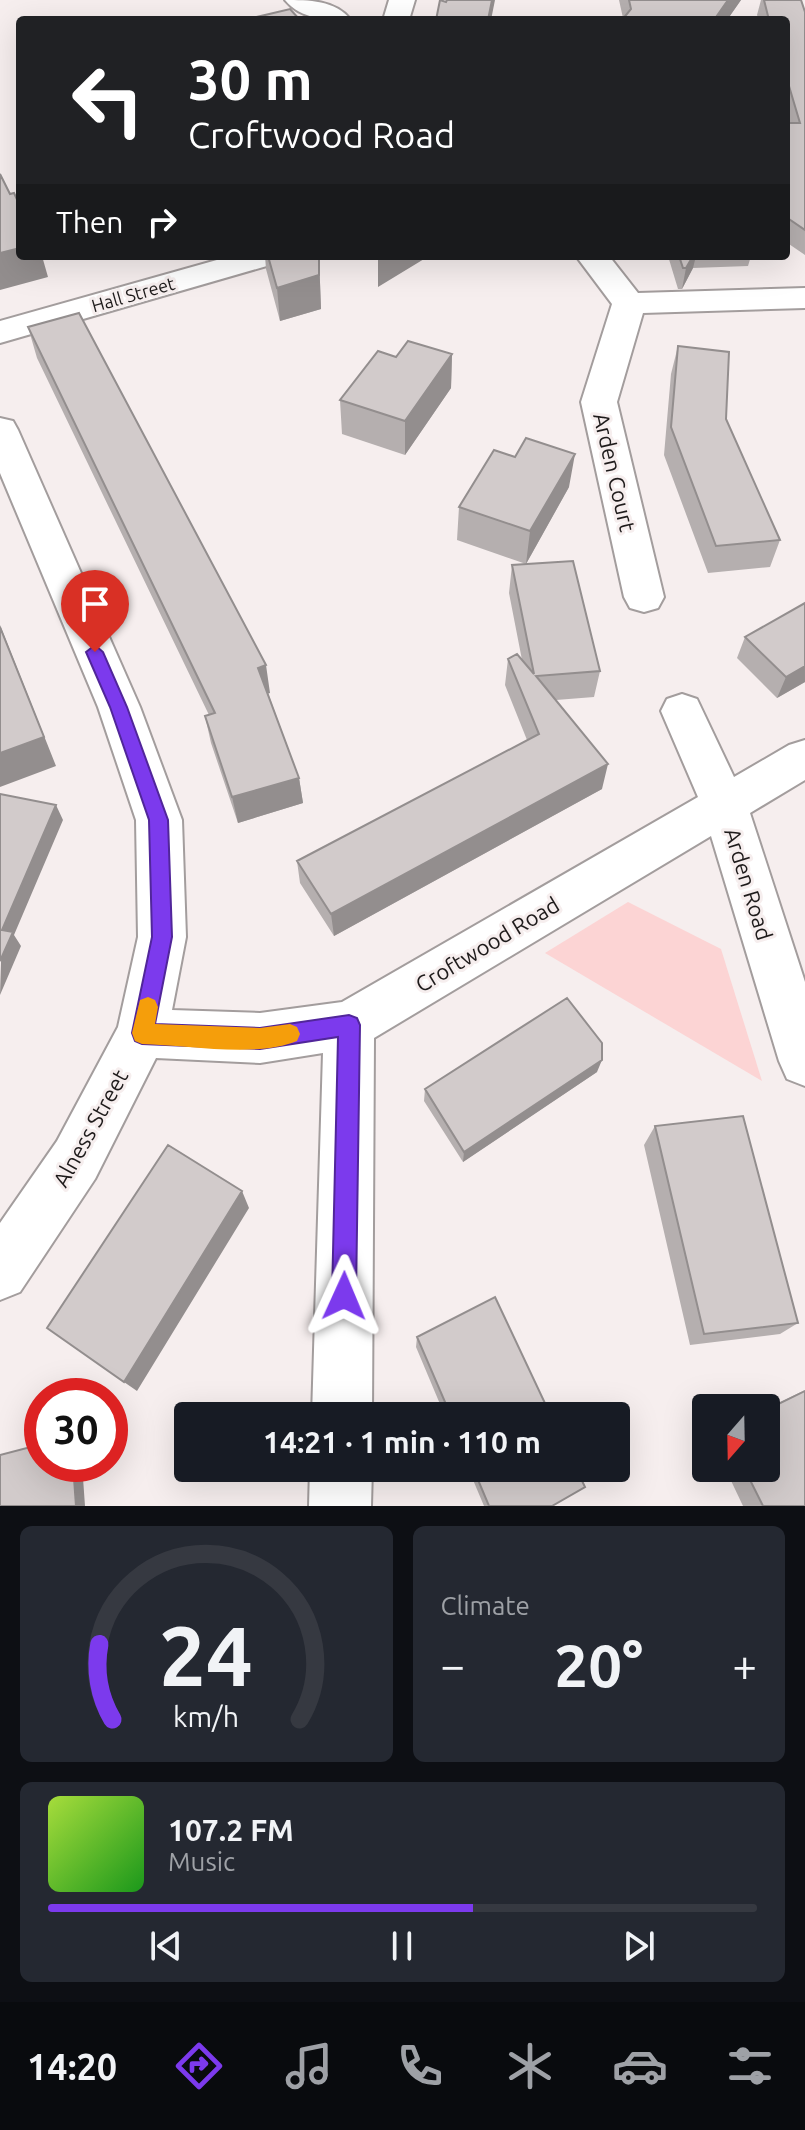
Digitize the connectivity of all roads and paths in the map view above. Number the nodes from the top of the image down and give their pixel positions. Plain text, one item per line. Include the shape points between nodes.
1 (298, 0) edge
2 (330, 16) edge
3 (252, 260) edge
4 (595, 260) edge
5 (805, 298) edge
6 (629, 303) junction
7 (0, 332) edge
8 (0, 430) edge
9 (644, 597) dead end
10 (682, 711) dead end
11 (805, 758) edge
12 (724, 804) junction
13 (349, 1025) junction
14 (142, 1033) junction
15 (805, 1061) edge
16 (0, 1272) edge
17 (342, 1402) edge
18 (341, 1482) edge
19 (340, 1506) edge

1 - 2 street
3 - 7 street, Hall Street
4 - 6 street
5 - 6 street
6 - 9 street, Arden Court via 599,402
8 - 14 street, Alness Street via 119,707 159,820 162,937
10 - 12 street, Arden Road
11 - 12 street, Croftwood Road
12 - 13 street, Croftwood Road
12 - 15 street, Arden Road
13 - 14 street, Croftwood Road via 260,1038
13 - 17 street
14 - 16 street, Alness Street via 76,1160
18 - 19 street

